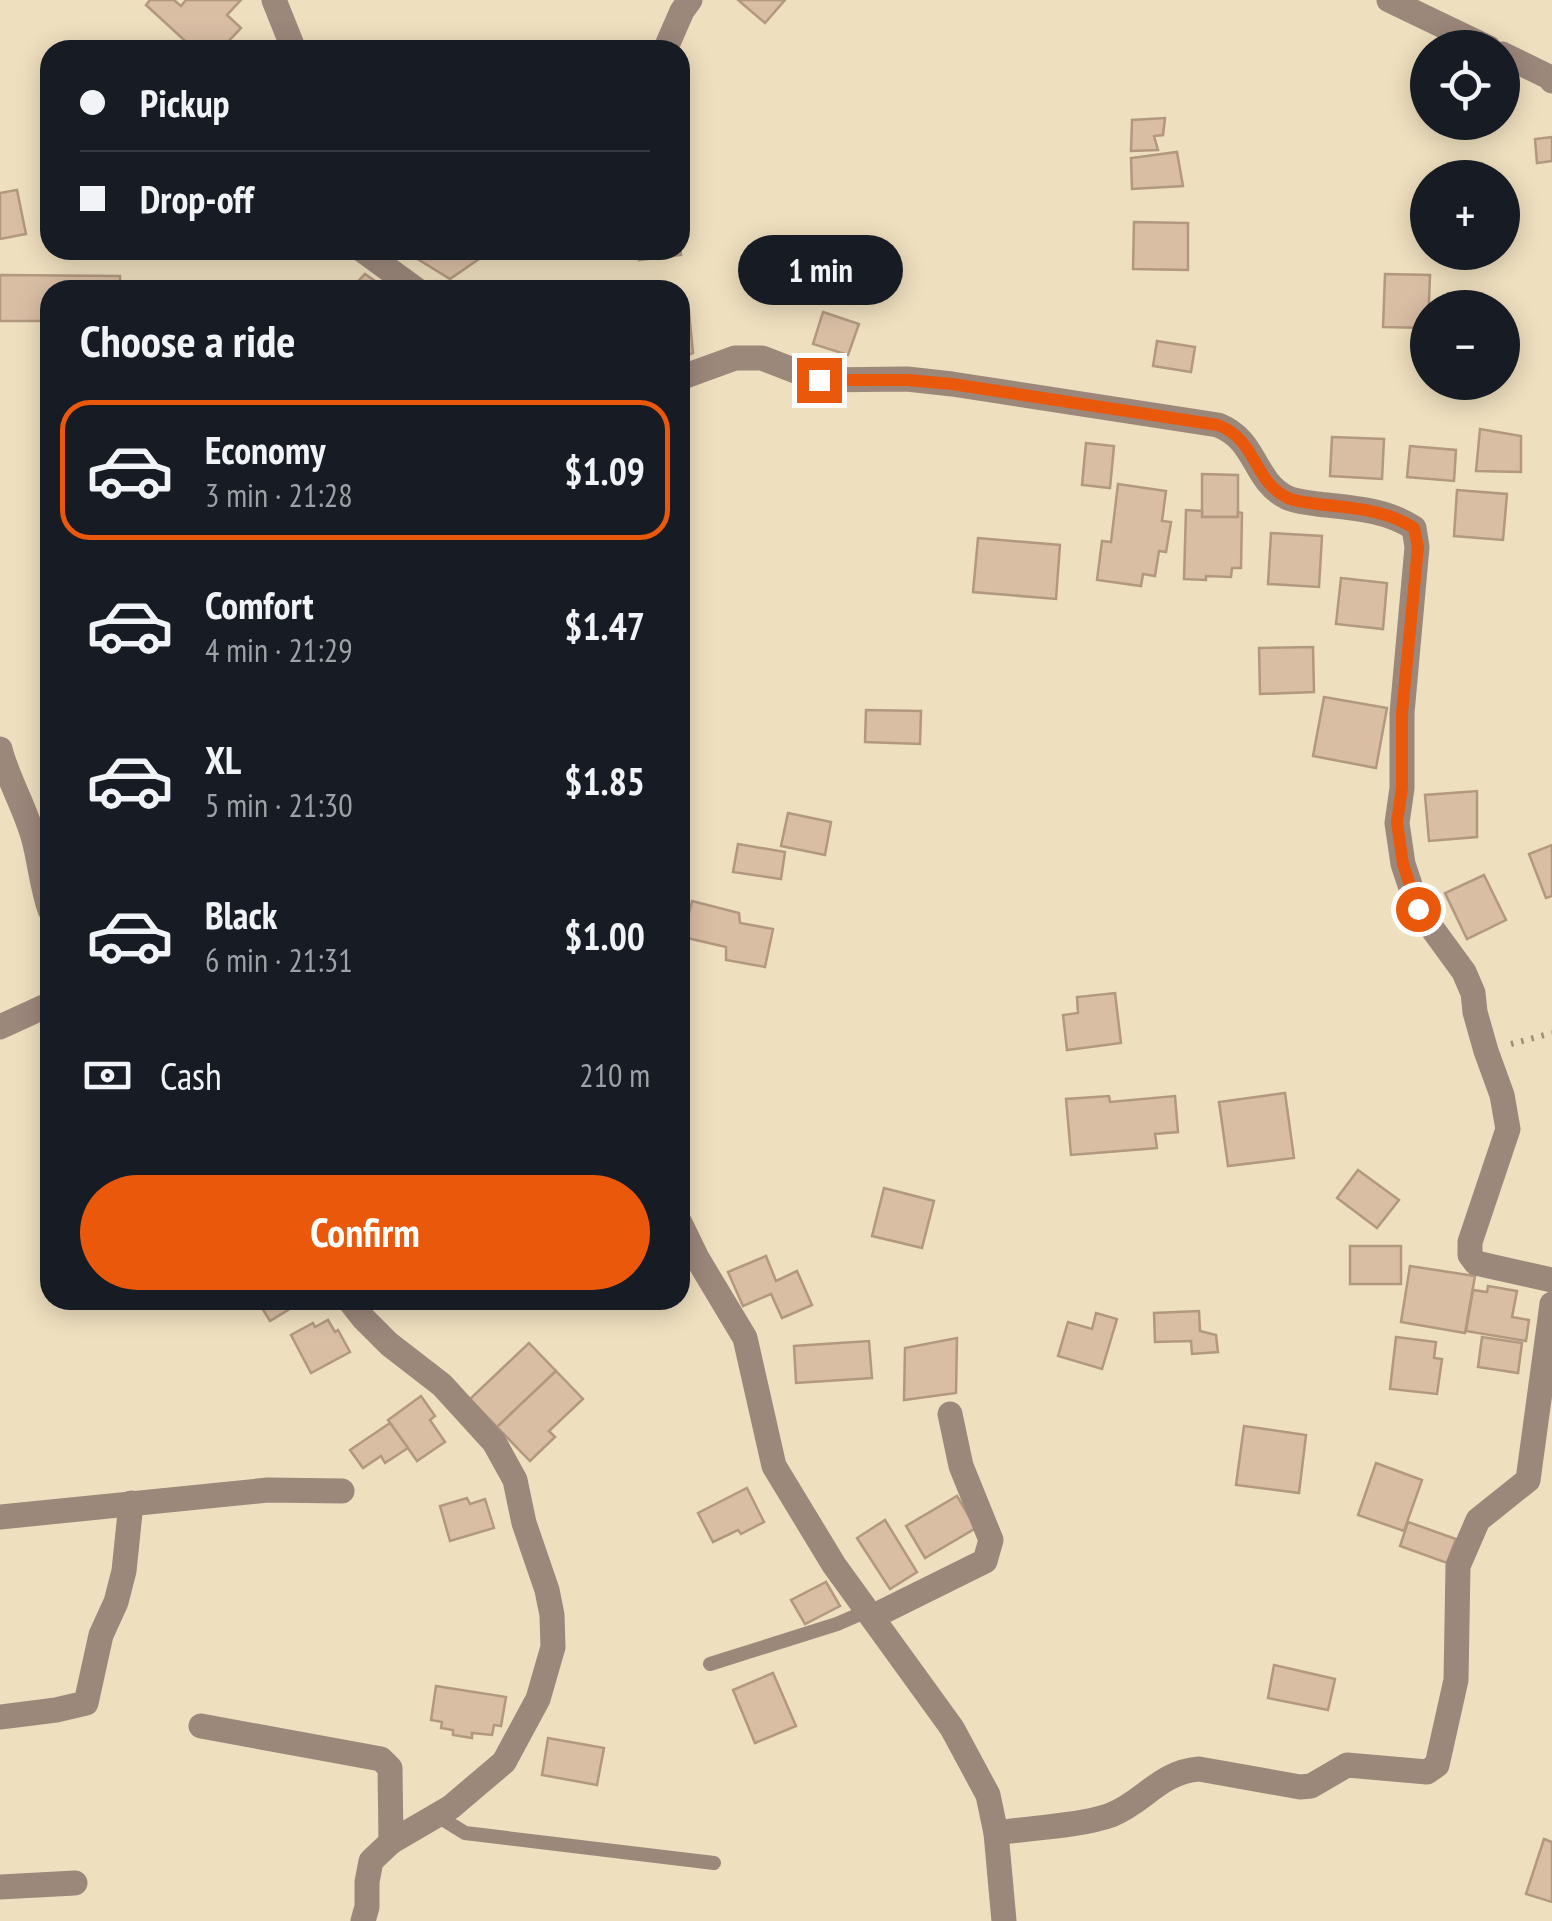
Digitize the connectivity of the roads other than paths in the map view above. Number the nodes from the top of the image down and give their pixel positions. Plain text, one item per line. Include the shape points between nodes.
1 (274, 0) edge
2 (690, 0) edge
3 (1388, 0) edge
4 (1452, 30) edge
5 (290, 40) edge
6 (670, 40) edge
7 (1520, 63) edge
8 (1552, 81) edge
9 (376, 260) edge
10 (403, 280) edge
11 (690, 374) edge
12 (0, 749) edge
13 (40, 871) edge
14 (40, 1009) edge
15 (0, 1028) edge
16 (690, 1242) edge
17 (1552, 1280) edge
18 (1552, 1304) edge
19 (357, 1310) edge
20 (950, 1414) dead end
21 (342, 1491) dead end
22 (131, 1503) junction
23 (0, 1516) edge
24 (869, 1614) junction
25 (710, 1664) dead end
26 (0, 1716) edge
27 (201, 1726) dead end
28 (436, 1815) junction
29 (996, 1833) junction
30 (391, 1842) junction
31 (714, 1863) dead end
32 (75, 1884) dead end
33 (0, 1887) edge
34 (363, 1921) edge
35 (1004, 1921) edge

1 - 5 street
2 - 6 street
3 - 4 street
7 - 8 street
9 - 10 street
11 - 17 street via 734,358 762,358 819,380 952,384 1218,425 1241,438 1275,491 1292,500 1377,512 1414,528 1418,547 1397,822 1403,864 1418,909 1474,993 1508,1129 1470,1255 1476,1263
12 - 13 street
14 - 15 street
16 - 24 street via 745,1338 774,1466
18 - 29 street via 1528,1480 1478,1520 1460,1557 1456,1680 1434,1769 1347,1766 1300,1788 1184,1770 1116,1813
19 - 28 street via 494,1442 515,1480 552,1615 553,1646 525,1726 504,1762
20 - 24 street via 961,1466 991,1540 985,1561
21 - 22 street via 268,1490
22 - 23 street
22 - 26 street via 124,1571 86,1703
24 - 25 lane
24 - 29 street via 952,1728 988,1794
27 - 30 street via 381,1758 390,1768
28 - 30 street
28 - 31 lane via 465,1832
29 - 35 street
30 - 34 street via 371,1862
32 - 33 street

